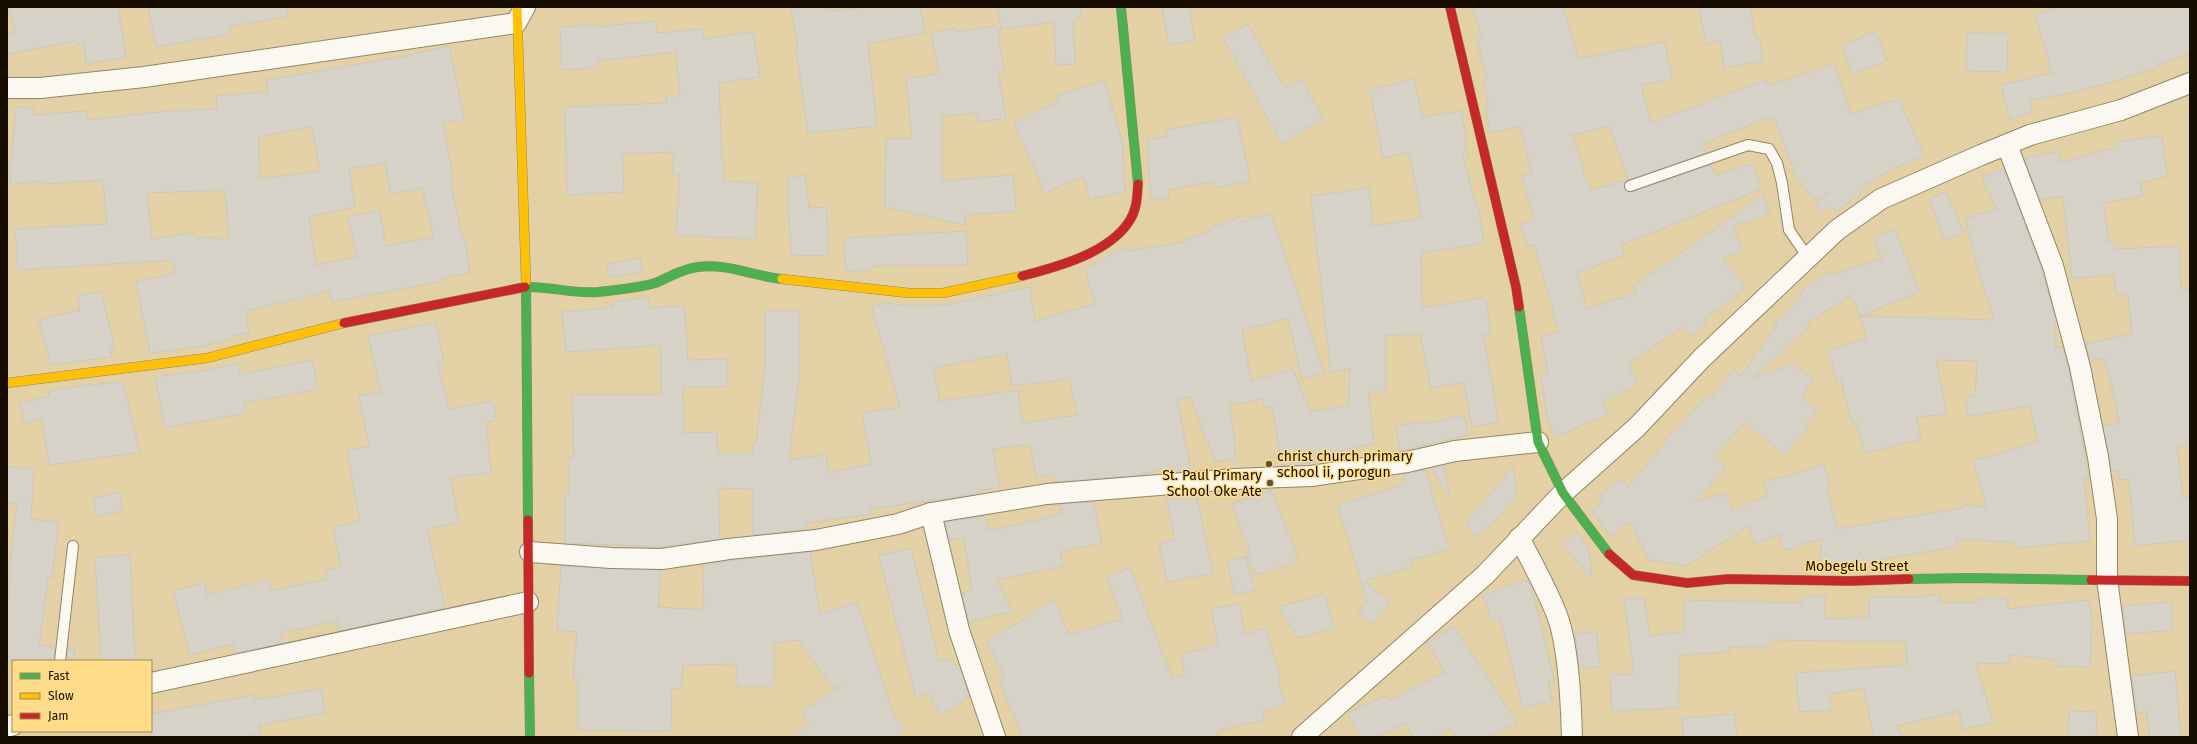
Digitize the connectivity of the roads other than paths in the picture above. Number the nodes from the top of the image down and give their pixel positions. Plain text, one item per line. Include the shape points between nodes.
1 (1121, 7) edge
2 (1450, 7) edge
3 (519, 12) edge
4 (2190, 83) edge
5 (7, 88) edge
6 (2007, 145) junction
7 (1630, 186) dead end
8 (1807, 256) junction
9 (526, 287) junction
10 (7, 383) edge
11 (1538, 442) junction
12 (1563, 493) junction
13 (931, 513) junction
14 (1519, 538) junction
15 (73, 546) dead end
16 (530, 552) junction
17 (2107, 579) junction
18 (2190, 582) edge
19 (528, 602) junction
20 (60, 660) edge
21 (152, 683) edge
22 (530, 737) edge
23 (995, 737) edge
24 (1302, 737) edge
25 (1572, 737) edge
26 (2128, 737) edge

1 - 9 street via 1136,164 1137,203 1130,220 1117,235 1085,256 1054,268 943,293 909,293 775,278 726,267 698,267 676,272 654,283 597,292 568,292
2 - 11 street, Mobegelu Street via 1516,287
3 - 5 street via 144,77 40,88
3 - 9 street
4 - 6 street via 2121,110 2030,135
6 - 8 street via 1881,199 1837,230
6 - 17 street via 2053,266 2080,367 2107,519
7 - 8 lane via 1748,145 1770,149 1782,183 1789,230
8 - 12 street via 1702,358 1636,427
9 - 10 street via 342,323 207,358
9 - 16 street
11 - 12 street, Mobegelu Street
11 - 13 street via 1455,451 1407,462 1311,476 1234,479 1047,494
12 - 14 street
12 - 17 street, Mobegelu Street via 1608,553 1633,575 1652,580 1687,583 1728,579
13 - 16 street via 898,524 816,540 662,559
13 - 23 street via 959,630
14 - 24 street via 1485,575
14 - 25 street via 1558,619 1569,689
15 - 20 lane
16 - 19 street
17 - 18 street, Mobegelu Street
17 - 26 street
19 - 21 street
19 - 22 street

